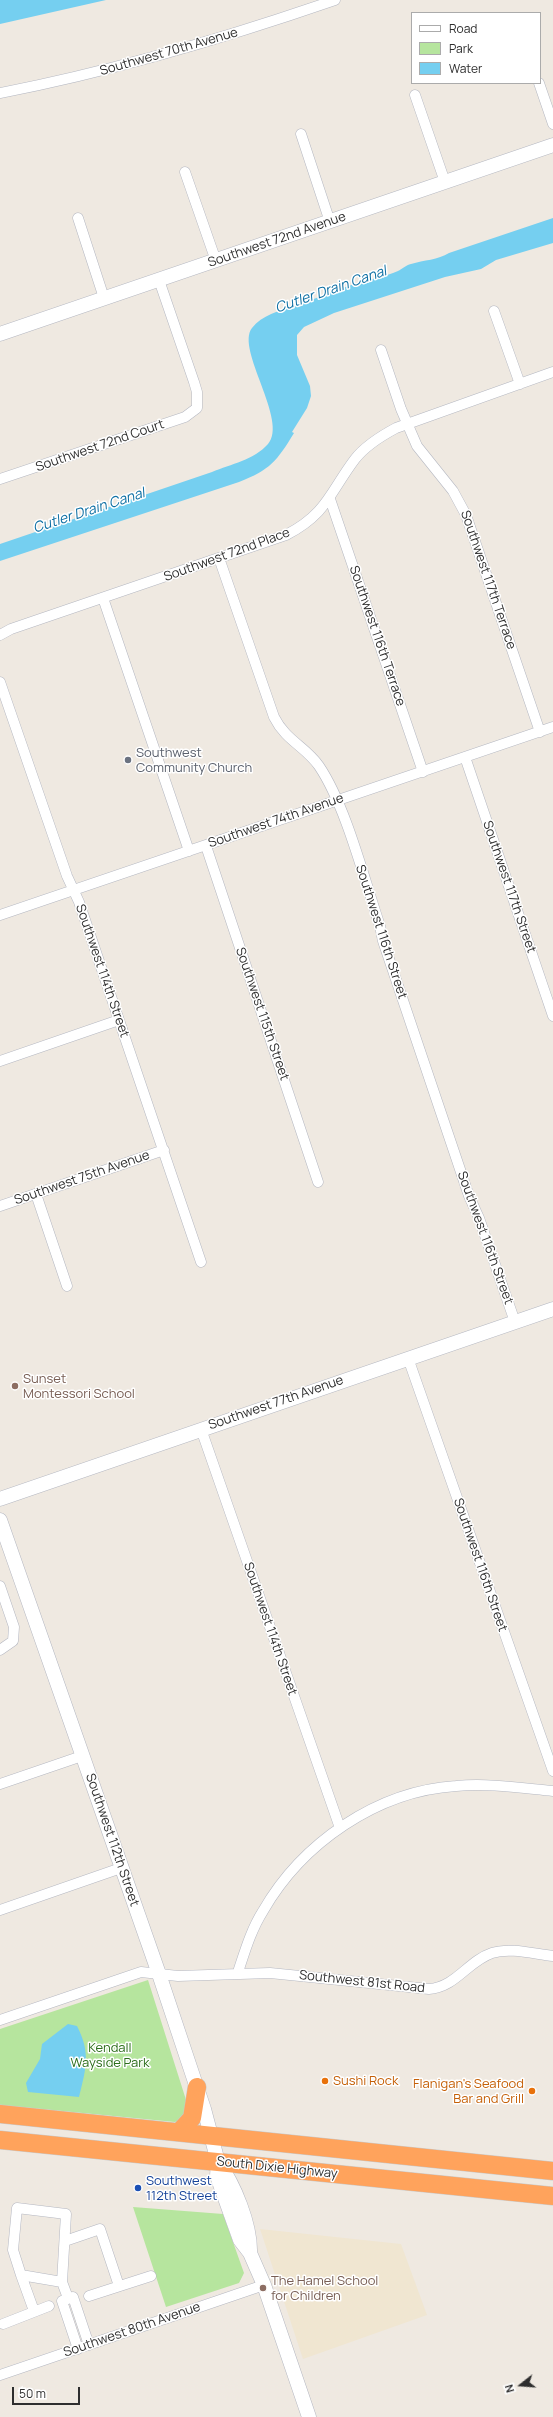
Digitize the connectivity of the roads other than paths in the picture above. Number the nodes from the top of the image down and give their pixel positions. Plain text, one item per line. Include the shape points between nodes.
1 (335, 0) edge
2 (539, 84) edge
3 (0, 93) edge
4 (415, 95) dead end
5 (553, 124) edge
6 (301, 134) dead end
7 (553, 145) edge
8 (185, 172) dead end
9 (445, 182) junction
10 (78, 218) dead end
11 (330, 222) junction
12 (216, 261) junction
13 (159, 280) junction
14 (104, 298) junction
15 (494, 311) dead end
16 (0, 334) edge
17 (381, 350) dead end
18 (553, 372) edge
19 (520, 384) junction
20 (407, 424) junction
21 (0, 479) edge
22 (330, 500) junction
23 (219, 558) junction
24 (103, 598) junction
25 (0, 635) edge
26 (0, 682) edge
27 (553, 727) edge
28 (540, 732) junction
29 (465, 757) junction
30 (423, 772) junction
31 (336, 801) junction
32 (206, 846) junction
33 (189, 852) junction
34 (74, 890) junction
35 (0, 915) edge
36 (553, 1016) edge
37 (119, 1020) junction
38 (0, 1061) edge
39 (164, 1150) junction
40 (318, 1182) dead end
41 (36, 1194) junction
42 (0, 1206) edge
43 (201, 1262) dead end
44 (67, 1286) dead end
45 (553, 1309) edge
46 (515, 1322) junction
47 (408, 1358) junction
48 (201, 1429) junction
49 (0, 1499) edge
50 (0, 1520) edge
51 (0, 1586) edge
52 (0, 1650) edge
53 (82, 1756) junction
54 (553, 1771) edge
55 (0, 1784) edge
56 (553, 1791) edge
57 (340, 1828) junction
58 (121, 1868) junction
59 (0, 1910) edge
60 (553, 1956) edge
61 (238, 1972) junction
62 (159, 1974) junction
63 (0, 2020) edge
64 (197, 2087) junction
65 (0, 2114) edge
66 (179, 2132) junction
67 (212, 2136) junction
68 (0, 2140) edge
69 (218, 2162) junction
70 (553, 2171) edge
71 (553, 2196) edge
72 (65, 2240) junction
73 (21, 2275) junction
74 (151, 2276) dead end
75 (62, 2282) junction
76 (120, 2286) junction
77 (264, 2286) junction
78 (89, 2296) dead end
79 (68, 2299) junction
80 (49, 2306) dead end
81 (34, 2311) junction
82 (3, 2324) dead end
83 (89, 2345) junction
84 (78, 2349) junction
85 (1, 2372) edge
86 (309, 2417) edge

1 - 3 street, Southwest 70th Avenue via 286,18 162,55 75,78
2 - 5 street
4 - 9 street
6 - 11 street
7 - 9 street, Southwest 72nd Avenue
8 - 12 street
9 - 11 street, Southwest 72nd Avenue
10 - 14 street
11 - 12 street, Southwest 72nd Avenue
12 - 13 street, Southwest 72nd Avenue
13 - 14 street, Southwest 72nd Avenue
13 - 21 street, Southwest 72nd Court via 197,392 197,408 185,417
14 - 16 street, Southwest 72nd Avenue
15 - 19 street
17 - 20 street, Southwest 117th Terrace
18 - 19 street, Southwest 72nd Place
19 - 20 street, Southwest 72nd Place
20 - 22 street, Southwest 72nd Place via 381,436 364,450
20 - 28 street, Southwest 117th Terrace via 417,446 453,491 466,515
22 - 23 street, Southwest 72nd Place via 318,514 296,530
22 - 30 street, Southwest 116th Terrace
23 - 24 street, Southwest 72nd Place
23 - 31 street, Southwest 116th Street via 274,717 284,733 319,766
24 - 25 street, Southwest 72nd Place
24 - 33 street
26 - 34 street, Southwest 114th Street
27 - 28 street, Southwest 74th Avenue
28 - 29 street, Southwest 74th Avenue
29 - 30 street, Southwest 74th Avenue
29 - 36 street, Southwest 117th Street
30 - 31 street, Southwest 74th Avenue
31 - 32 street, Southwest 74th Avenue
31 - 46 street, Southwest 116th Street via 467,1189
32 - 33 street, Southwest 74th Avenue
32 - 40 street, Southwest 115th Street
33 - 34 street, Southwest 74th Avenue
34 - 35 street, Southwest 74th Avenue
34 - 37 street, Southwest 114th Street
37 - 38 street
37 - 39 street, Southwest 114th Street
39 - 41 street, Southwest 75th Avenue
39 - 43 street, Southwest 114th Street
41 - 42 street, Southwest 75th Avenue
41 - 44 street
45 - 46 street, Southwest 77th Avenue
46 - 47 street, Southwest 77th Avenue
47 - 48 street, Southwest 77th Avenue
47 - 54 street, Southwest 116th Street
48 - 49 street, Southwest 77th Avenue
48 - 57 street, Southwest 114th Street
50 - 53 street, Southwest 112th Street
51 - 52 street via 15,1636 10,1645
53 - 55 street
53 - 58 street, Southwest 112th Street
56 - 57 street via 486,1785 442,1787 394,1800
57 - 61 street via 309,1852 276,1890 255,1926
58 - 59 street
58 - 62 street, Southwest 112th Street
60 - 61 street, Southwest 81st Road via 507,1951 492,1953 448,1984 435,1989
61 - 62 street, Southwest 81st Road via 178,1976
62 - 63 street, Southwest 81st Road via 141,1972
62 - 64 street, Southwest 112th Street
64 - 66 highway via 192,2118
64 - 67 street, Southwest 112th Street
65 - 66 highway, South Dixie Highway
66 - 67 highway, South Dixie Highway
67 - 69 street, Southwest 112th Street
67 - 70 highway, South Dixie Highway
68 - 69 highway, South Dixie Highway
69 - 71 highway, South Dixie Highway
69 - 77 street, Southwest 112th Street via 230,2178 250,2239 250,2253
72 - 73 street via 66,2214 17,2208 13,2250
72 - 75 street
72 - 76 street via 100,2229
73 - 75 street
73 - 81 street
74 - 76 street
75 - 79 street
76 - 78 street
77 - 83 street, Southwest 80th Avenue
77 - 86 street, Southwest 112th Street
79 - 83 street
79 - 84 street
80 - 81 street
81 - 82 street
83 - 84 street, Southwest 80th Avenue
84 - 85 street, Southwest 80th Avenue

